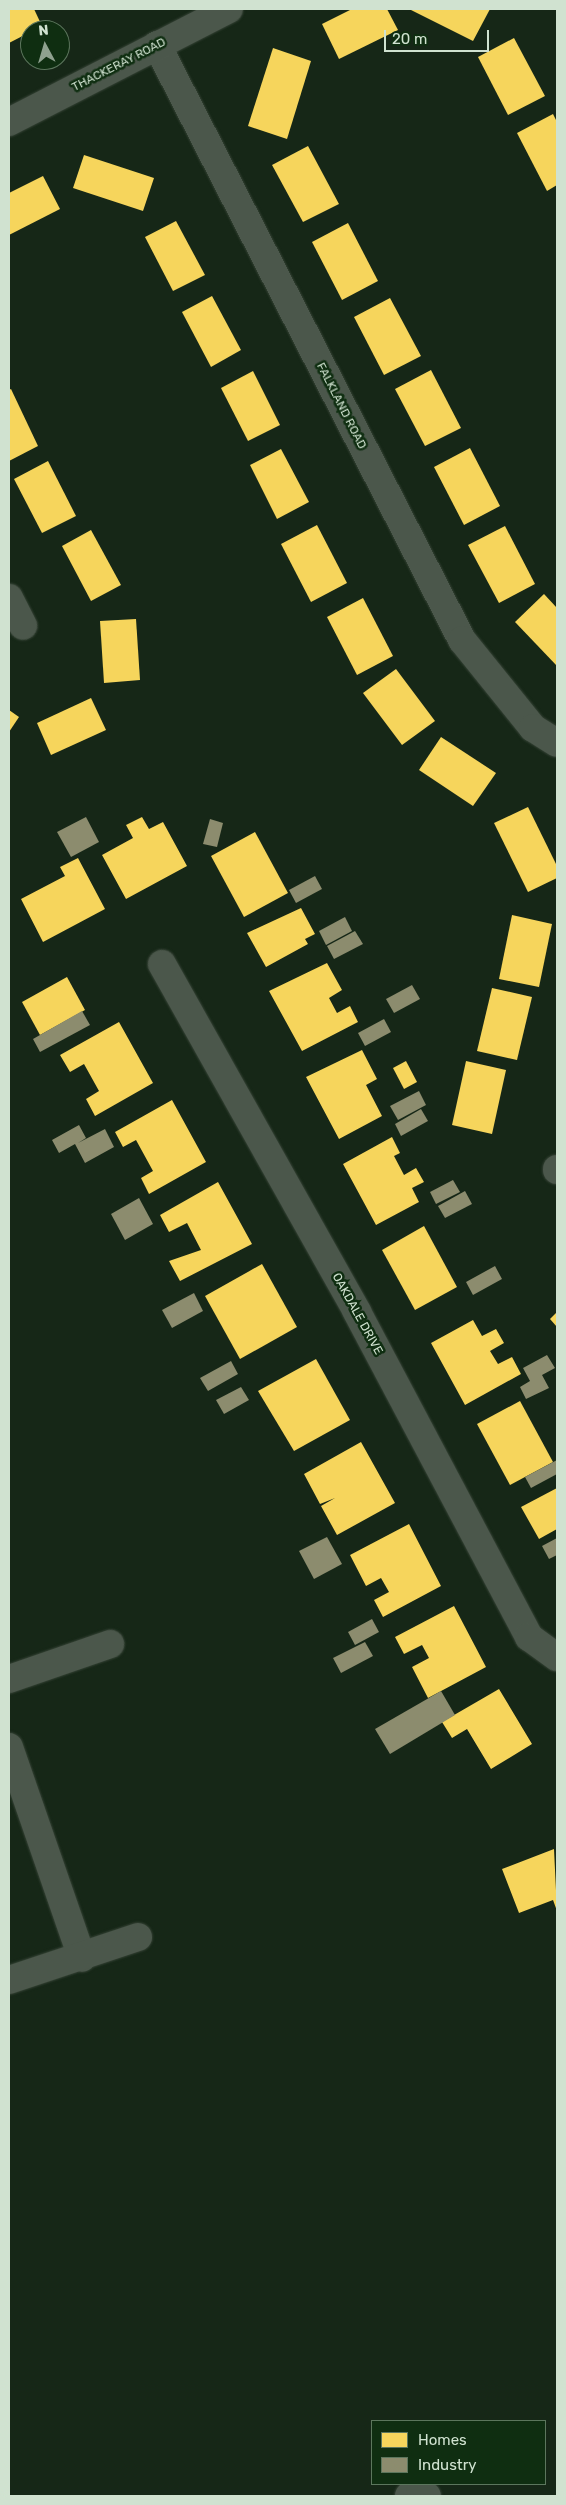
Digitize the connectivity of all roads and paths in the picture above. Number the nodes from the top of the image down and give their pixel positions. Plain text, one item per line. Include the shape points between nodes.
1 (229, 9) edge
2 (157, 45) junction
3 (9, 122) edge
4 (9, 598) edge
5 (23, 626) dead end
6 (557, 743) edge
7 (162, 964) dead end
8 (110, 1644) dead end
9 (557, 1657) edge
10 (9, 1679) edge
11 (9, 1746) edge
12 (138, 1937) dead end
13 (82, 1958) junction
14 (9, 1980) edge
15 (409, 2496) edge
16 (427, 2496) edge

1 - 2 street, THACKERAY ROAD
2 - 3 street, THACKERAY ROAD
2 - 6 street, FALKLAND ROAD via 462,640 533,728
4 - 5 street
7 - 9 street, OAKDALE DRIVE via 357,1312 529,1637
8 - 10 street
11 - 13 street
12 - 13 street
13 - 14 street
15 - 16 street via 420,2492

